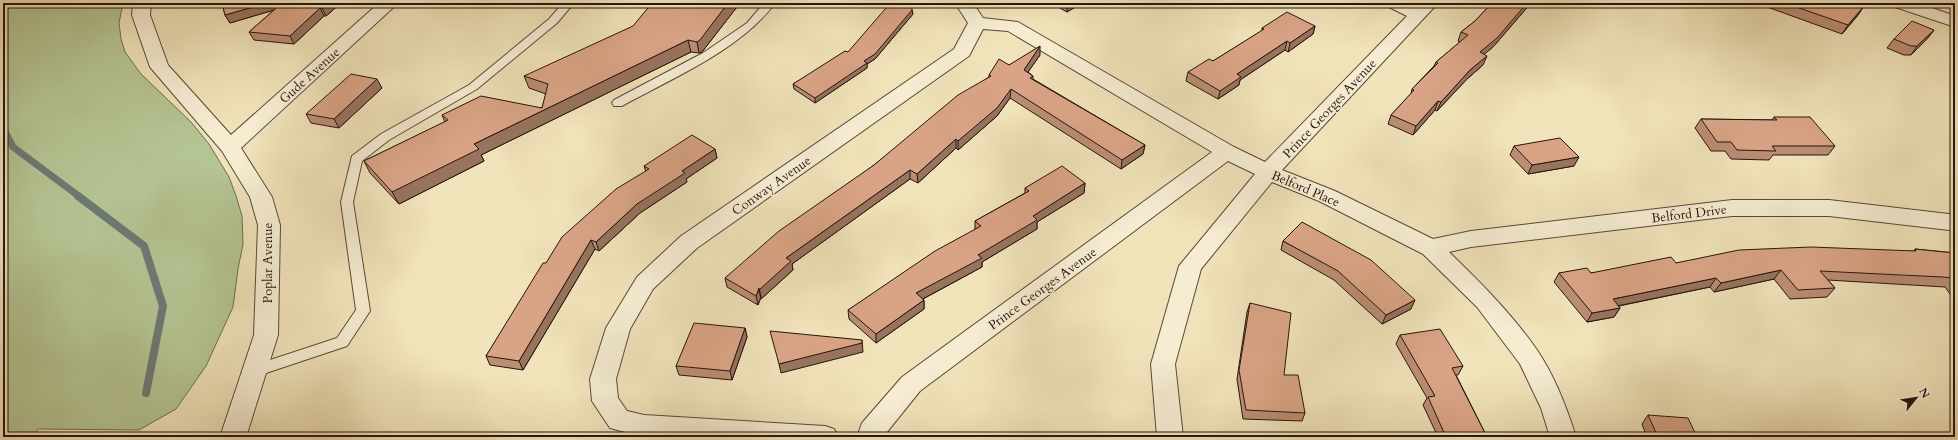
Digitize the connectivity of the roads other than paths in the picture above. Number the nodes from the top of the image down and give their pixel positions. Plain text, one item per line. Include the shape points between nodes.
1 (142, 3) edge
2 (389, 3) edge
3 (569, 3) edge
4 (770, 3) edge
5 (964, 3) edge
6 (1395, 3) edge
7 (1901, 3) edge
8 (1423, 8) edge
9 (1955, 22) edge
10 (976, 23) junction
11 (618, 103) dead end
12 (230, 147) junction
13 (1227, 152) junction
14 (1268, 172) junction
15 (1949, 222) dead end
16 (1431, 248) junction
17 (254, 371) junction
18 (233, 437) edge
19 (826, 437) edge
20 (870, 437) edge
21 (1170, 437) edge
22 (1563, 437) edge

1 - 12 street, Poplar Avenue via 141,15 159,67
2 - 12 street, Gude Avenue
3 - 17 lane via 553,21 473,86 384,137 356,159 347,202 363,311 342,342
4 - 11 lane via 751,25 707,55
5 - 10 street
6 - 8 street
7 - 9 street
8 - 14 street, Prince Georges Avenue
10 - 13 street, Belford Place via 1012,26
10 - 19 street, Conway Avenue via 962,52 689,242 645,283 618,328 602,379 605,401 619,420 644,426
12 - 17 street, Poplar Avenue via 261,196 269,225 266,335
13 - 14 street, Belford Place
13 - 20 street, Prince Georges Avenue via 911,384 871,431
14 - 16 street, Belford Place via 1327,196
14 - 21 street, Prince Georges Avenue via 1190,266 1163,364
15 - 16 street, Belford Drive via 1829,208 1732,208 1471,239
16 - 22 street, Belford Place via 1486,301 1529,358 1554,408
17 - 18 street, Poplar Avenue

